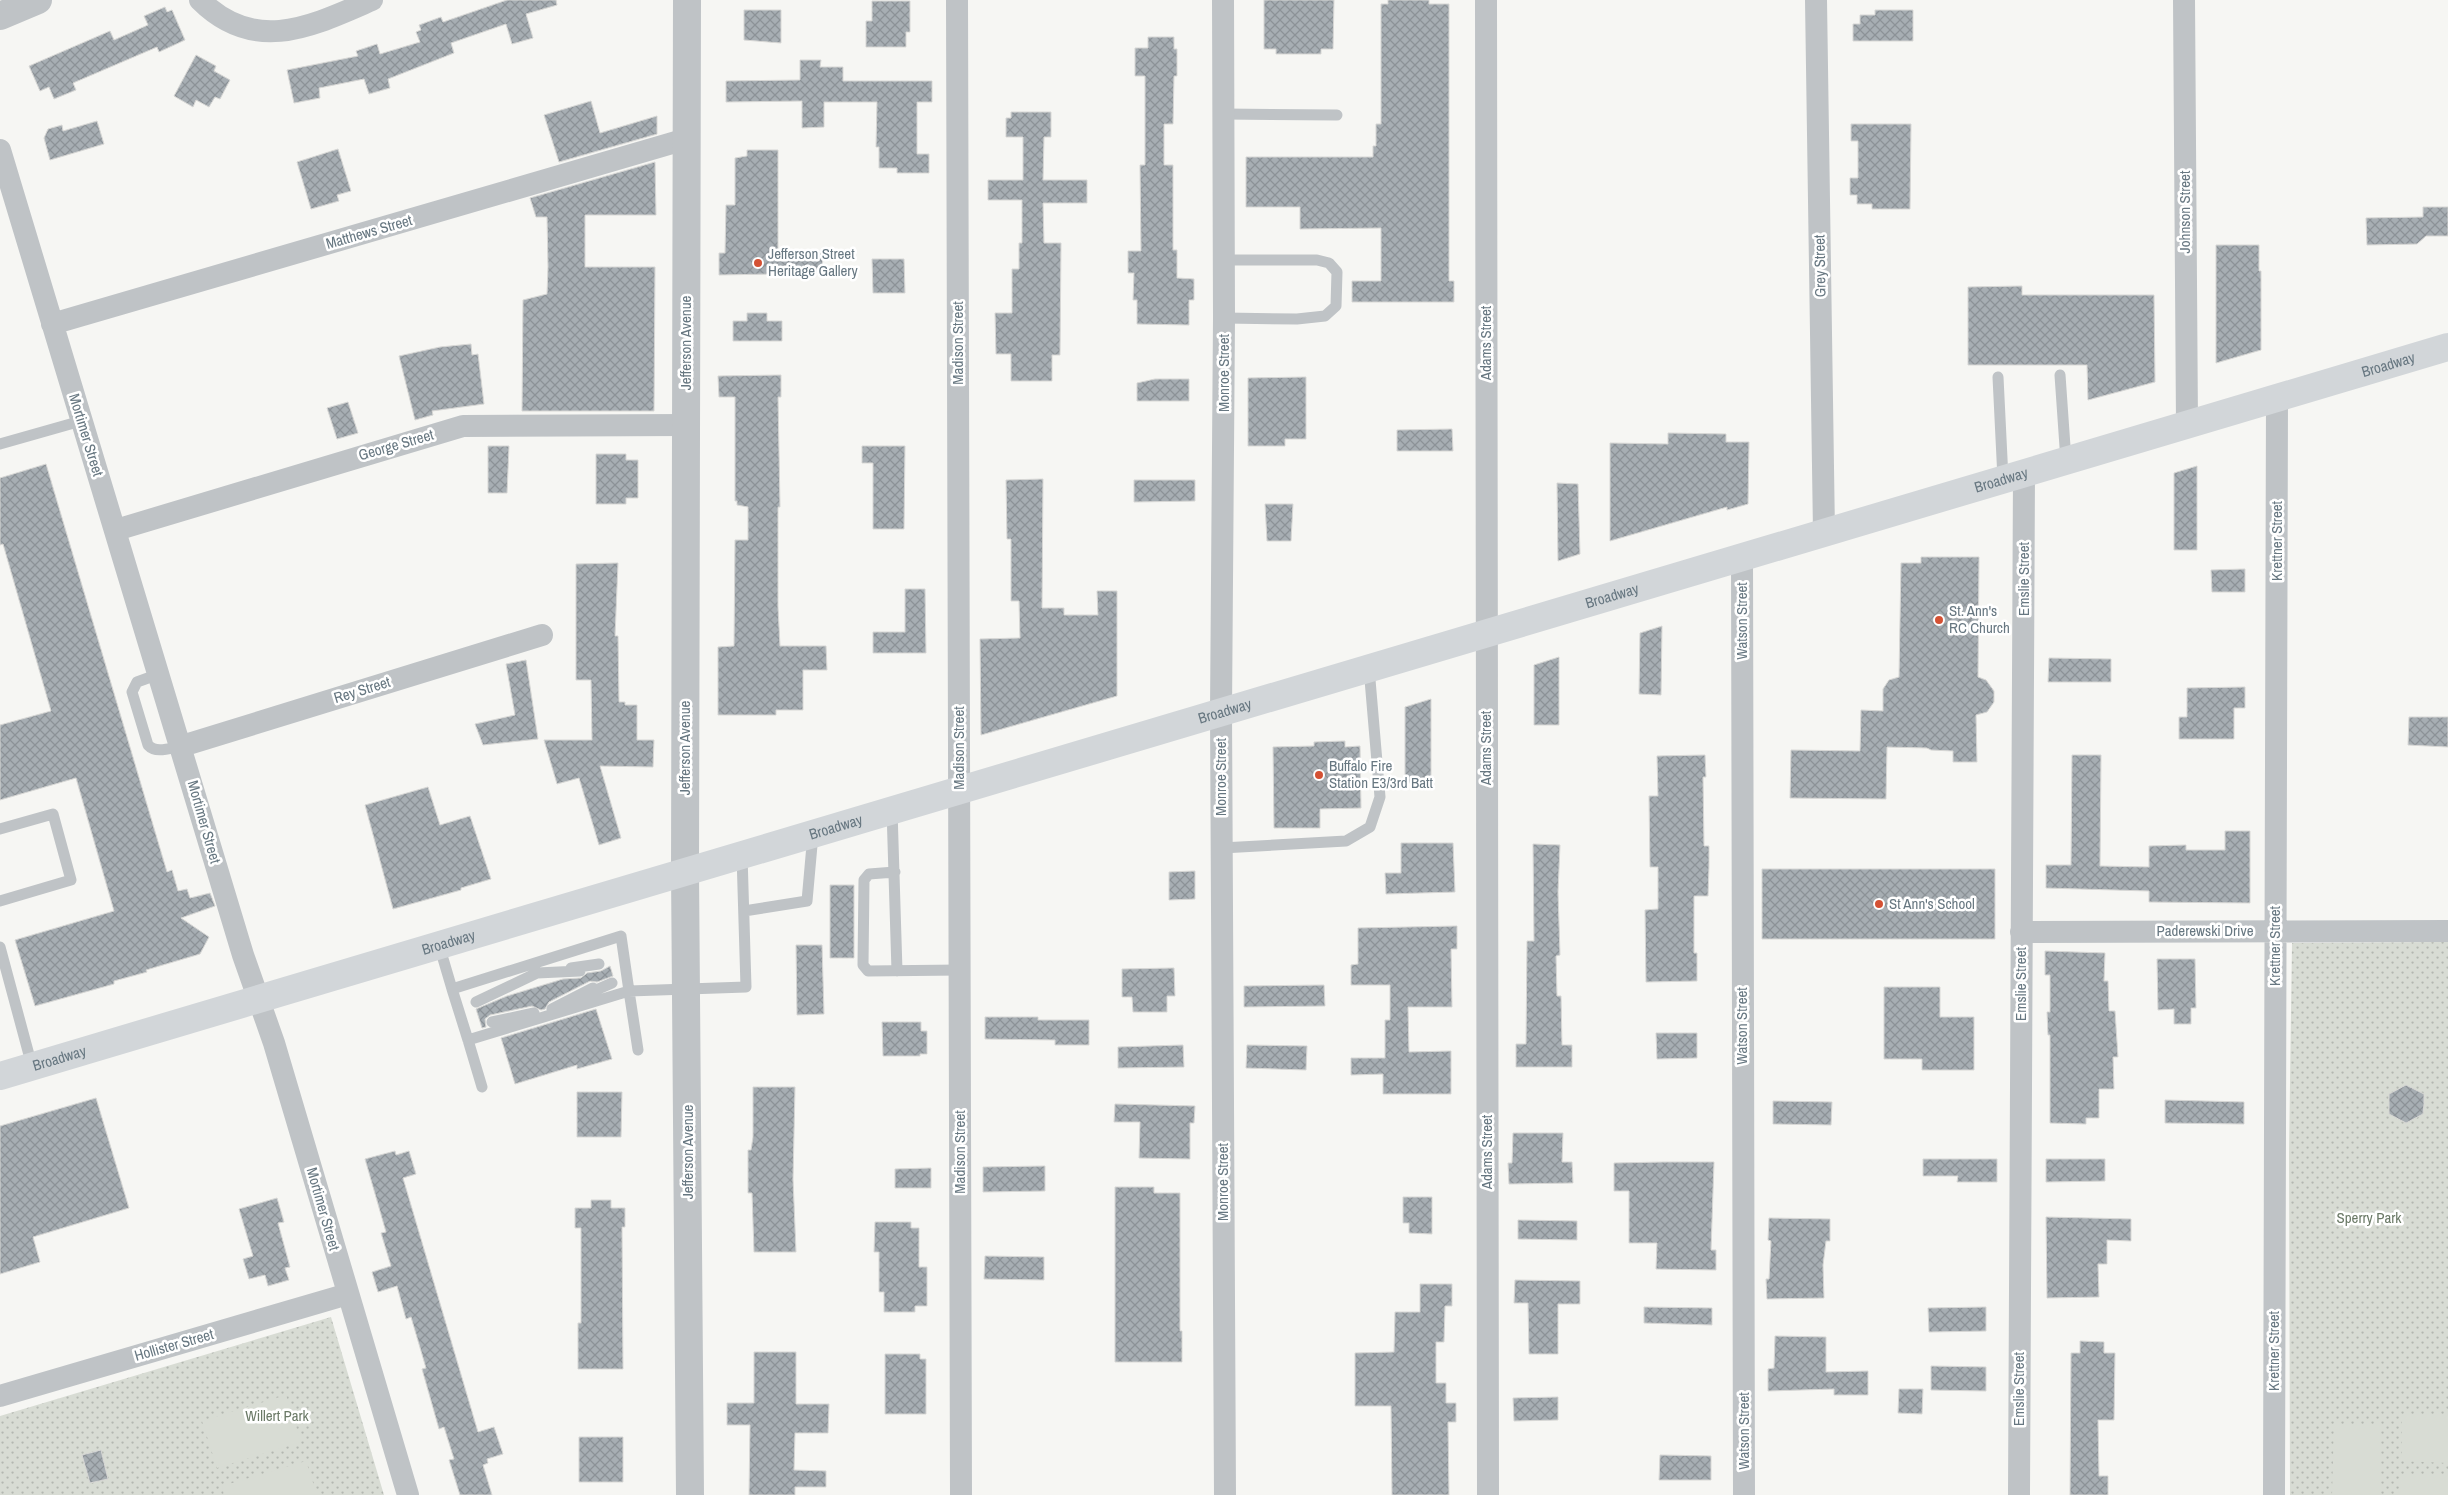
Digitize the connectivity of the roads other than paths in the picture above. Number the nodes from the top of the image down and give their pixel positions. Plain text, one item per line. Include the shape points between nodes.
1 (38, 0) edge
2 (200, 0) edge
3 (372, 0) edge
4 (687, 0) edge
5 (957, 0) edge
6 (1223, 0) edge
7 (1486, 0) edge
8 (1816, 0) edge
9 (2184, 0) edge
10 (0, 16) edge
11 (1224, 114) junction
12 (1337, 116) dead end
13 (686, 139) junction
14 (0, 150) edge
15 (1224, 260) junction
16 (1224, 318) junction
17 (52, 324) junction
18 (2448, 347) edge
19 (2060, 375) dead end
20 (1998, 377) dead end
21 (2277, 398) junction
22 (81, 421) junction
23 (2187, 424) junction
24 (686, 425) junction
25 (0, 444) edge
26 (2066, 461) junction
27 (2014, 476) junction
28 (116, 530) junction
29 (1824, 533) junction
30 (1742, 557) junction
31 (1485, 633) junction
32 (542, 635) dead end
33 (1369, 668) junction
34 (160, 674) junction
35 (1221, 712) junction
36 (182, 746) junction
37 (959, 790) junction
38 (892, 810) junction
39 (0, 829) edge
40 (813, 833) junction
41 (1222, 848) junction
42 (742, 855) junction
43 (685, 871) junction
44 (895, 872) junction
45 (0, 901) edge
46 (744, 911) junction
47 (2448, 930) edge
48 (2276, 931) junction
49 (2022, 932) junction
50 (440, 945) junction
51 (0, 947) edge
52 (599, 964) dead end
53 (535, 968) junction
54 (960, 970) junction
55 (580, 971) dead end
56 (897, 971) junction
57 (554, 978) dead end
58 (612, 983) dead end
59 (527, 987) dead end
60 (593, 988) dead end
61 (452, 989) junction
62 (686, 989) junction
63 (630, 991) junction
64 (570, 995) dead end
65 (498, 996) dead end
66 (258, 998) junction
67 (476, 1002) dead end
68 (549, 1009) junction
69 (512, 1014) dead end
70 (492, 1022) dead end
71 (468, 1040) junction
72 (638, 1050) dead end
73 (32, 1066) junction
74 (0, 1076) edge
75 (482, 1087) dead end
76 (348, 1294) junction
77 (0, 1396) edge
78 (408, 1495) edge
79 (690, 1495) edge
80 (961, 1495) edge
81 (1225, 1495) edge
82 (1488, 1495) edge
83 (1744, 1495) edge
84 (2019, 1495) edge
85 (2274, 1495) edge

1 - 10 street
2 - 3 street via 226,20 269,32 302,28
4 - 13 street, Jefferson Avenue
5 - 37 street, Madison Street
6 - 11 street, Monroe Street
7 - 31 street, Adams Street
8 - 29 street, Grey Street
9 - 23 street, Johnson Street
11 - 12 lane
11 - 15 street, Monroe Street
13 - 17 street, Matthews Street
13 - 24 street, Jefferson Avenue
14 - 17 street, Mortimer Street
15 - 16 street, Monroe Street
15 - 16 lane via 1317,260 1329,262 1337,272 1336,306 1325,316
16 - 35 street, Monroe Street
17 - 22 street, Mortimer Street
18 - 21 main road, Broadway
19 - 26 lane
20 - 27 lane
21 - 23 main road, Broadway
21 - 48 street, Krettner Street
22 - 25 lane
22 - 28 street, Mortimer Street
23 - 26 main road, Broadway
24 - 28 street, George Street via 463,426
24 - 43 street, Jefferson Avenue
26 - 27 main road, Broadway
27 - 29 main road, Broadway
27 - 49 street, Emslie Street
28 - 34 street, Mortimer Street
29 - 30 main road, Broadway
30 - 31 main road, Broadway
30 - 83 street, Watson Street
31 - 33 main road, Broadway
31 - 82 street, Adams Street
32 - 36 street, Rey Street
33 - 35 main road, Broadway
33 - 41 lane via 1380,797 1370,827 1346,841
34 - 36 street, Mortimer Street
34 - 36 lane via 137,682 132,692 148,745 158,750
35 - 37 main road, Broadway
35 - 41 street, Monroe Street
36 - 66 street, Mortimer Street
37 - 38 main road, Broadway
37 - 54 street, Madison Street
38 - 40 main road, Broadway
38 - 44 lane
39 - 45 lane via 53,814 71,880
40 - 42 main road, Broadway
40 - 46 lane via 807,901
41 - 81 street, Monroe Street
42 - 43 main road, Broadway
42 - 46 lane
43 - 50 main road, Broadway
43 - 62 street, Jefferson Avenue
44 - 56 lane
44 - 56 lane via 869,874 864,880 863,965 868,971
46 - 62 lane via 746,987
47 - 48 street, Paderewski Drive
48 - 49 street, Paderewski Drive
48 - 85 street, Krettner Street
49 - 84 street, Emslie Street
50 - 61 lane
50 - 66 main road, Broadway
51 - 73 lane
52 - 53 lane
53 - 55 lane
53 - 57 lane
53 - 59 lane
53 - 61 lane
53 - 63 lane via 621,936
53 - 65 lane
53 - 67 lane
54 - 56 lane
54 - 80 street, Madison Street
58 - 68 lane
60 - 68 lane
61 - 71 lane
62 - 63 lane
62 - 79 street, Jefferson Avenue
63 - 68 lane
63 - 72 lane
64 - 68 lane
66 - 73 main road, Broadway
66 - 76 street, Mortimer Street
68 - 69 lane
68 - 70 lane
68 - 71 lane
71 - 75 lane
73 - 74 main road, Broadway
76 - 77 street, Hollister Street
76 - 78 street, Mortimer Street

